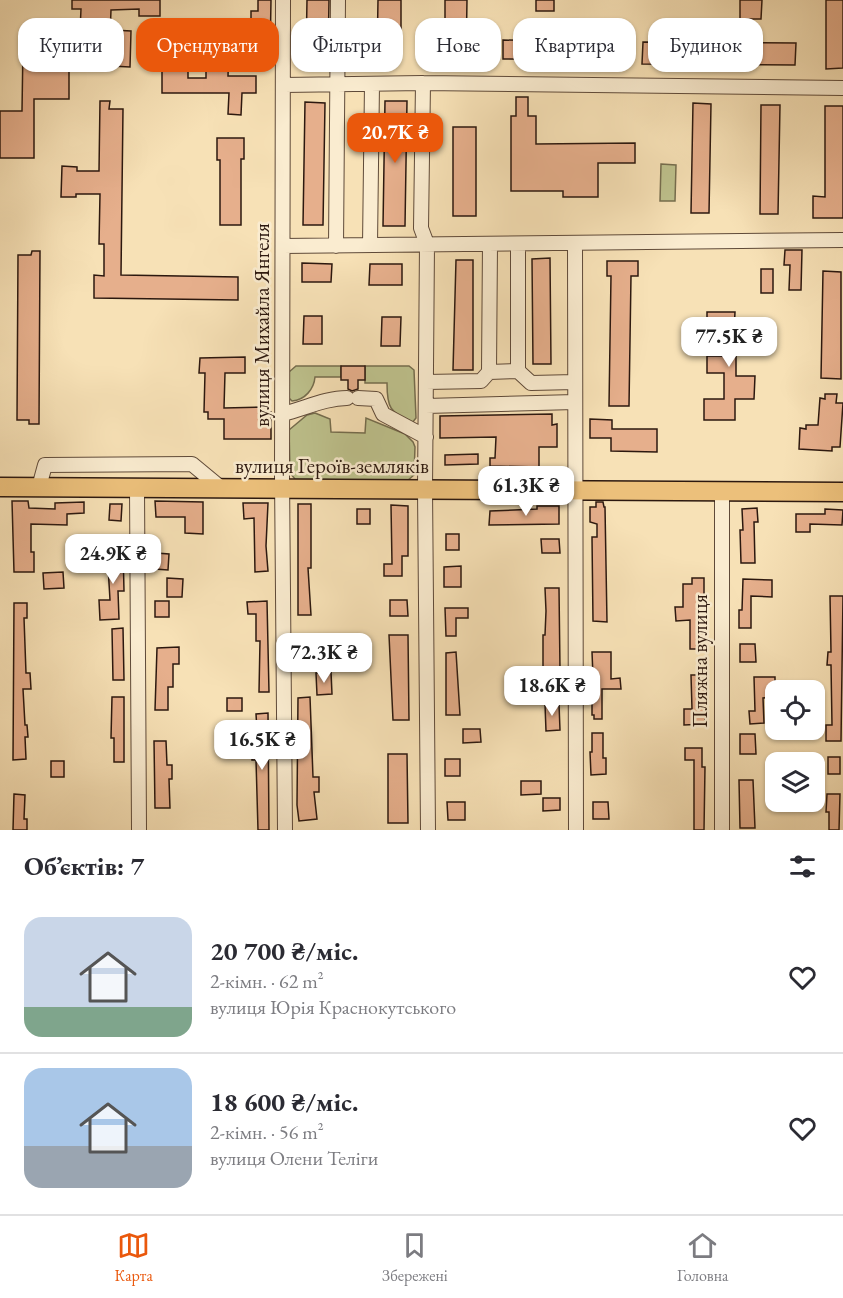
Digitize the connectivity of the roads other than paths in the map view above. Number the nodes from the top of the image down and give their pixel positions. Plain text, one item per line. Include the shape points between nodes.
1 (284, 0) edge
2 (338, 0) edge
3 (423, 83) junction
4 (338, 84) junction
5 (372, 84) junction
6 (284, 85) junction
7 (843, 88) edge
8 (843, 240) edge
9 (575, 243) junction
10 (427, 244) junction
11 (490, 244) junction
12 (518, 244) junction
13 (370, 245) junction
14 (283, 246) junction
15 (336, 246) junction
16 (518, 371) junction
17 (489, 372) junction
18 (426, 382) junction
19 (575, 382) junction
20 (575, 402) junction
21 (426, 406) junction
22 (282, 414) junction
23 (426, 437) junction
24 (0, 487) edge
25 (39, 487) junction
26 (137, 488) junction
27 (221, 488) junction
28 (282, 489) junction
29 (426, 489) junction
30 (575, 490) junction
31 (722, 491) junction
32 (843, 492) edge
33 (139, 830) edge
34 (285, 830) edge
35 (428, 830) edge
36 (576, 830) edge
37 (722, 830) edge

1 - 6 street, вулиця Михайла Янгеля
2 - 4 street
3 - 5 street
3 - 7 street
3 - 10 street via 421,228
4 - 5 street
4 - 6 street
4 - 15 street
5 - 13 street
6 - 14 street, вулиця Михайла Янгеля
8 - 9 street
9 - 12 street
9 - 19 street
10 - 11 street
10 - 13 street
10 - 18 street
11 - 12 street
11 - 17 street
12 - 16 street
13 - 15 street
14 - 15 street
14 - 22 street, вулиця Михайла Янгеля
16 - 17 street
16 - 19 street via 531,383
17 - 18 street via 481,381
18 - 21 street
19 - 20 street
20 - 21 street
20 - 30 street
21 - 23 street
22 - 23 street via 331,398 376,399 382,414
22 - 28 street, вулиця Михайла Янгеля
23 - 29 street
24 - 25 main road, вулиця Героїв-земляків
25 - 26 main road, вулиця Героїв-земляків
25 - 27 street via 45,465 192,464
26 - 27 main road, вулиця Героїв-земляків
26 - 33 street
27 - 28 main road, вулиця Героїв-земляків
28 - 29 main road, вулиця Героїв-земляків
28 - 34 street, вулиця Михайла Янгеля
29 - 30 main road, вулиця Героїв-земляків
29 - 35 street
30 - 31 main road, вулиця Героїв-земляків
30 - 36 street
31 - 32 main road, вулиця Героїв-земляків
31 - 37 street, Пляжна вулиця

